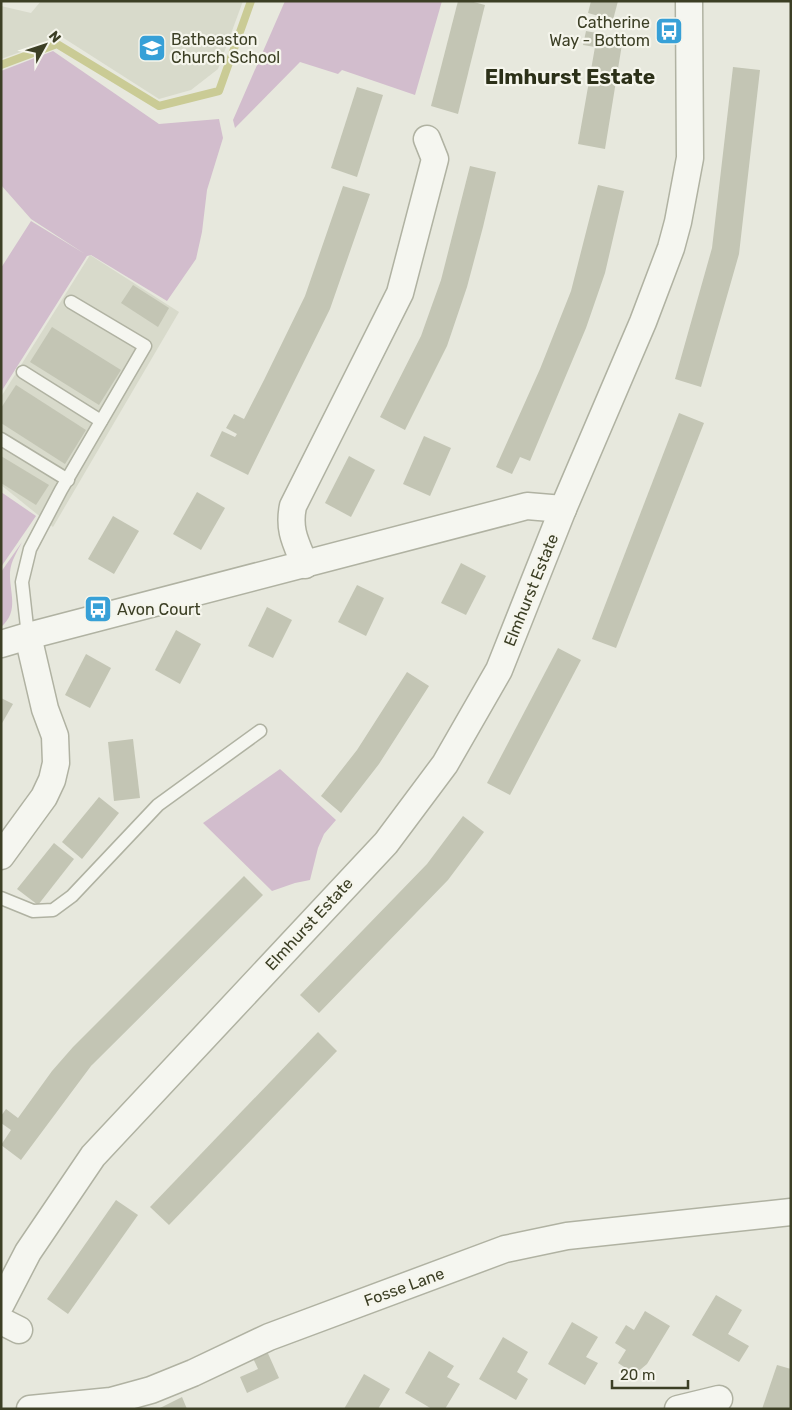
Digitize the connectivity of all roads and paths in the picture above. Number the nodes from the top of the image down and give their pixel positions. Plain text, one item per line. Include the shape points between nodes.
1 (689, 1) edge
2 (426, 139) dead end
3 (71, 302) dead end
4 (23, 372) dead end
5 (101, 422) junction
6 (1, 439) edge
7 (68, 480) junction
8 (563, 509) junction
9 (305, 564) junction
10 (28, 636) junction
11 (1, 644) edge
12 (260, 732) dead end
13 (1, 856) edge
14 (1, 898) edge
15 (791, 1212) edge
16 (1, 1304) edge
17 (720, 1399) dead end
18 (30, 1409) edge
19 (678, 1409) edge

1 - 8 street, Elmhurst Estate via 690,158 678,222 643,322
2 - 9 street via 435,159 400,293 293,506 290,520 293,536
3 - 5 lane via 145,346
4 - 5 lane
5 - 7 lane
6 - 7 lane
7 - 10 lane via 30,548 22,582
8 - 9 street, Elmhurst Estate via 527,506
8 - 16 street, Elmhurst Estate via 499,670 446,764 386,843 93,1156 28,1252
9 - 10 street, Elmhurst Estate
10 - 11 street, Elmhurst Estate
10 - 13 street via 45,709 55,736 56,763 44,797
12 - 14 lane via 158,805 72,896 53,910 33,911
15 - 18 street, Fosse Lane via 567,1236 505,1249 269,1337 151,1390 111,1401
17 - 19 street

